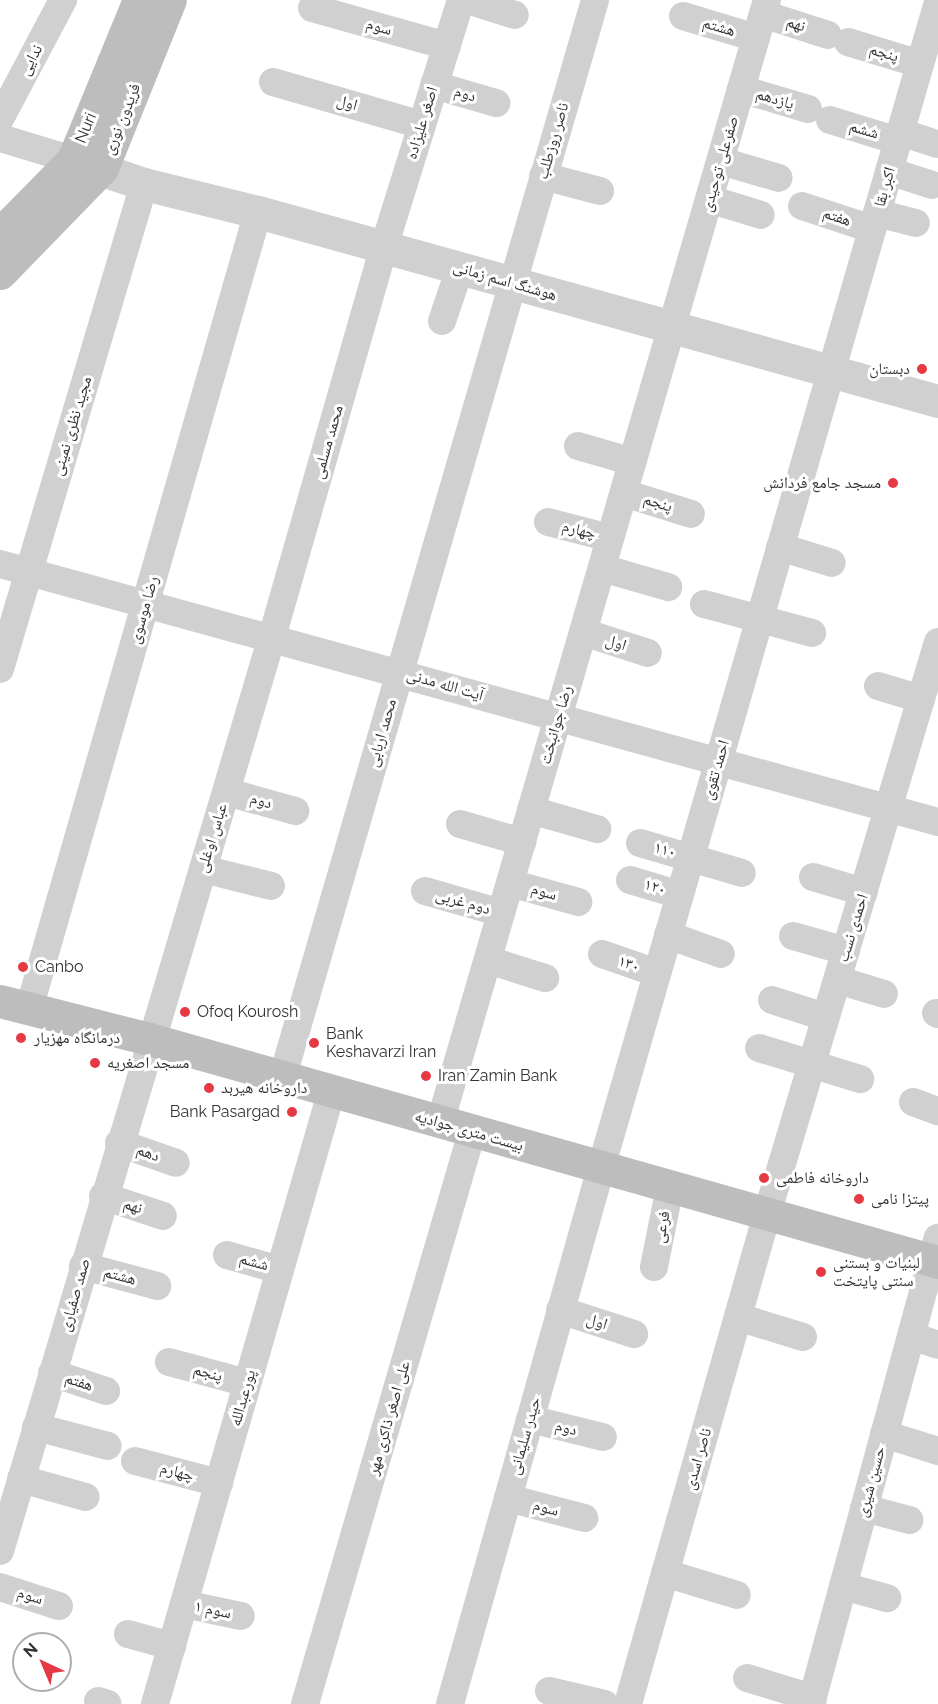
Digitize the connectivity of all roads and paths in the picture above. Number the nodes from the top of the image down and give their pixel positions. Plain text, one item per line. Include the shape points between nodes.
1 (63, 0) edge
2 (139, 0) edge
3 (170, 0) edge
4 (461, 0) edge
5 (467, 0) edge
6 (595, 0) edge
7 (938, 2) edge
8 (312, 8) dead end
9 (515, 15) dead end
10 (683, 16) dead end
11 (762, 17) edge
12 (934, 34) edge
13 (838, 39) joint
14 (447, 46) junction
15 (920, 64) junction
16 (273, 82) dead end
17 (434, 85) junction
18 (741, 89) junction
19 (496, 103) dead end
20 (819, 115) joint
21 (0, 119) edge
22 (422, 125) junction
23 (899, 137) junction
24 (0, 138) edge
25 (937, 144) edge
26 (721, 161) junction
27 (88, 164) junction
28 (889, 171) junction
29 (543, 176) junction
30 (779, 178) dead end
31 (144, 184) junction
32 (932, 185) dead end
33 (600, 191) dead end
34 (709, 199) junction
35 (802, 206) dead end
36 (258, 212) junction
37 (761, 215) dead end
38 (875, 221) junction
39 (916, 223) dead end
40 (0, 234) edge
41 (384, 247) junction
42 (460, 268) junction
43 (0, 273) edge
44 (512, 282) junction
45 (441, 321) dead end
46 (672, 327) junction
47 (831, 372) junction
48 (938, 401) edge
49 (578, 446) dead end
50 (633, 462) junction
51 (624, 493) junction
52 (691, 514) dead end
53 (548, 522) dead end
54 (610, 538) junction
55 (780, 547) junction
56 (832, 563) dead end
57 (0, 564) edge
58 (602, 568) junction
59 (28, 573) junction
60 (668, 587) dead end
61 (146, 602) junction
62 (704, 604) dead end
63 (759, 619) junction
64 (583, 632) junction
65 (812, 633) dead end
66 (272, 637) junction
67 (648, 653) dead end
68 (936, 654) edge
69 (0, 669) edge
70 (399, 672) junction
71 (878, 686) dead end
72 (921, 699) junction
73 (558, 716) junction
74 (718, 761) junction
75 (227, 792) junction
76 (889, 808) junction
77 (531, 810) junction
78 (295, 811) dead end
79 (938, 822) edge
80 (460, 825) dead end
81 (597, 829) dead end
82 (522, 842) junction
83 (640, 843) dead end
84 (691, 857) junction
85 (203, 869) junction
86 (742, 873) dead end
87 (813, 877) dead end
88 (630, 880) dead end
89 (510, 883) junction
90 (271, 886) dead end
91 (425, 891) dead end
92 (864, 892) junction
93 (680, 895) junction
94 (578, 902) dead end
95 (501, 913) junction
96 (668, 935) junction
97 (793, 936) dead end
98 (846, 951) junction
99 (602, 954) dead end
100 (722, 954) dead end
101 (488, 960) junction
102 (657, 973) junction
103 (545, 978) dead end
104 (838, 980) junction
105 (884, 994) dead end
106 (772, 1000) dead end
107 (15, 1005) edge
108 (825, 1017) junction
109 (149, 1039) junction
110 (759, 1048) dead end
111 (813, 1064) junction
112 (860, 1078) dead end
113 (282, 1079) junction
114 (331, 1093) junction
115 (440, 1123) junction
116 (472, 1132) junction
117 (119, 1143) junction
118 (176, 1163) dead end
119 (601, 1168) junction
120 (670, 1187) junction
121 (103, 1196) junction
122 (768, 1214) junction
123 (163, 1216) dead end
124 (936, 1254) edge
125 (227, 1255) dead end
126 (83, 1266) junction
127 (654, 1267) dead end
128 (280, 1270) junction
129 (157, 1286) dead end
130 (560, 1310) junction
131 (738, 1317) junction
132 (634, 1334) dead end
133 (911, 1336) junction
134 (803, 1337) dead end
135 (938, 1345) edge
136 (169, 1362) dead end
137 (52, 1373) junction
138 (247, 1383) junction
139 (106, 1391) dead end
140 (530, 1419) junction
141 (36, 1427) junction
142 (884, 1434) junction
143 (603, 1437) dead end
144 (108, 1446) dead end
145 (938, 1451) edge
146 (135, 1461) dead end
147 (21, 1479) junction
148 (219, 1483) junction
149 (86, 1497) dead end
150 (508, 1498) junction
151 (864, 1508) junction
152 (584, 1518) dead end
153 (909, 1520) dead end
154 (0, 1551) edge
155 (665, 1573) junction
156 (843, 1586) junction
157 (0, 1587) edge
158 (737, 1595) dead end
159 (887, 1598) dead end
160 (184, 1604) junction
161 (59, 1606) dead end
162 (241, 1616) dead end
163 (128, 1634) dead end
164 (172, 1646) junction
165 (747, 1678) dead end
166 (549, 1691) dead end
167 (812, 1701) edge
168 (155, 1704) edge
169 (305, 1704) edge
170 (450, 1704) edge
171 (605, 1704) edge
172 (628, 1704) edge

1 - 21 street, ندایی
2 - 27 main road, Nuri
3 - 27 main road, فریدون نوری
4 - 14 street, اصغر علیزاده
5 - 9 street
6 - 29 street, ناصر روزطلب
7 - 12 street, اکبر بقا
8 - 14 street, سوم
10 - 11 street, هشتم
11 - 13 street, نهم
11 - 18 street, صفرعلی توحیدی
12 - 15 street, اکبر بقا
13 - 15 street, پنجم
14 - 17 street, اصغر علیزاده
15 - 23 street, اکبر بقا
16 - 22 street, اول
17 - 19 street, دوم
17 - 22 street, اصغر علیزاده
18 - 20 street, یازدهم
18 - 26 street, صفرعلی توحیدی
20 - 23 street, ششم
22 - 41 street, اصغر علیزاده
23 - 25 street, ششم
23 - 28 street, اکبر بقا
24 - 27 street
26 - 30 street
26 - 34 street, صفرعلی توحیدی
27 - 31 street, هوشنگ اسم زمانی
27 - 40 main road, Nuri
27 - 43 main road, فریدون نوری
28 - 32 street
28 - 38 street, اکبر بقا
29 - 33 street
29 - 44 street, ناصر روزطلب
31 - 36 street, هوشنگ اسم زمانی
31 - 59 street, مجید نظری نمینی
34 - 37 street
34 - 46 street, صفرعلی توحیدی
35 - 38 street, هفتم
36 - 41 street, هوشنگ اسم زمانی
36 - 61 street, رضا موسوی
38 - 39 street
38 - 47 street, اکبر بقا
41 - 42 street, هوشنگ اسم زمانی
41 - 66 street, محمد مسلمی
42 - 44 street, هوشنگ اسم زمانی
42 - 45 street
44 - 46 street, هوشنگ اسم زمانی
44 - 70 street, محمد اربابی
46 - 47 street, هوشنگ اسم زمانی
46 - 50 street, رضا جوانبخت
47 - 48 street, هوشنگ اسم زمانی
47 - 55 street, احمد تقوی
49 - 50 street
50 - 51 street, رضا جوانبخت
51 - 52 street, پنجم
51 - 54 street, رضا جوانبخت
53 - 54 street, چهارم
54 - 58 street, رضا جوانبخت
55 - 56 street
55 - 63 street, احمد تقوی
57 - 59 street, آیت‌ الله مدنی
58 - 60 street
58 - 64 street, رضا جوانبخت
59 - 61 street, آیت‌ الله مدنی
59 - 69 street, مجید نظری نمینی
61 - 66 street, آیت‌ الله مدنی
61 - 107 street, رضا موسوی
62 - 63 street
63 - 65 street
63 - 74 street, احمد تقوی
64 - 67 street, اول
64 - 73 street, رضا جوانبخت
66 - 70 street, آیت‌ الله مدنی
66 - 75 street, عباس اوغلی
68 - 72 street, احمدی نسب
70 - 73 street, آیت‌ الله مدنی
70 - 113 street, محمد اربابی
71 - 72 street
72 - 76 street, احمدی نسب
73 - 74 street, آیت‌ الله مدنی
73 - 77 street, رضا جوانبخت
74 - 76 street, آیت‌ الله مدنی
74 - 84 street, احمد تقوی
75 - 78 street, دوم
75 - 85 street, عباس اوغلی
76 - 79 street, آیت‌ الله مدنی
76 - 92 street, احمدی نسب
77 - 81 street
77 - 82 street, رضا جوانبخت
80 - 82 street
82 - 89 street, رضا جوانبخت
83 - 84 street, ۱۱۰
84 - 86 street, ۱۱۰
84 - 93 street, احمد تقوی
85 - 90 street
85 - 109 street, عباس اوغلی
87 - 92 street
88 - 93 street, ۱۲۰
89 - 94 street, سوم
89 - 95 street, رضا جوانبخت
91 - 95 street, دوم غربی
92 - 98 street, احمدی نسب
93 - 96 street, احمد تقوی
95 - 101 street, رضا جوانبخت
96 - 100 street
96 - 102 street, احمد تقوی
97 - 98 street
98 - 104 street, احمدی نسب
99 - 102 street, ۱۳۰
101 - 103 street
101 - 115 street, رضا جوانبخت
102 - 119 street, احمد تقوی
104 - 105 street
104 - 108 street, احمدی نسب
106 - 108 street
107 - 109 main road, بیست متری جوادیه
108 - 111 street, احمدی نسب
109 - 113 main road, بیست متری جوادیه
109 - 117 street, صمد صفیاری
110 - 111 street
111 - 112 street
111 - 122 street, احمدی نسب
113 - 114 main road, بیست متری جوادیه
114 - 115 main road, بیست متری جوادیه
114 - 128 street, پورعبدالله
115 - 116 main road, بیست متری جوادیه
116 - 119 main road, بیست متری جوادیه
116 - 169 street, علی اصغر ذاکری مهر
117 - 118 street, دهم
117 - 121 street, صمد صفیاری
119 - 120 main road, بیست متری جوادیه
119 - 130 street, حیدر سلیمانی
120 - 122 main road, بیست متری جوادیه
120 - 127 street, فرعی
121 - 123 street, نهم
121 - 126 street, صمد صفیاری
122 - 124 main road, بیست متری جوادیه
122 - 131 street, ناصر اسدی
124 - 133 street, حسین شیری
125 - 128 street, ششم
126 - 129 street, هشتم
126 - 137 street, صمد صفیاری
128 - 138 street, پورعبدالله
130 - 132 street, اول
130 - 140 street, حیدر سلیمانی
131 - 134 street
131 - 155 street, ناصر اسدی
133 - 135 street
133 - 142 street, حسین شیری
136 - 138 street, پنجم
137 - 139 street, هفتم
137 - 141 street, صمد صفیاری
138 - 148 street, پورعبدالله
140 - 143 street, دوم
140 - 150 street, حیدر سلیمانی
141 - 144 street
141 - 147 street, صمد صفیاری
142 - 145 street
142 - 151 street, حسین شیری
146 - 148 street, چهارم
147 - 149 street
147 - 154 street, صمد صفیاری
148 - 160 street, پورعبدالله
150 - 152 street, سوم
150 - 170 street, حیدر سلیمانی
151 - 153 street
151 - 156 street, حسین شیری
155 - 158 street
155 - 172 street, ناصر اسدی
156 - 159 street
156 - 167 street, حسین شیری
157 - 161 street, سوم
160 - 162 street, سوم ۱
160 - 164 street, پورعبدالله
163 - 164 street
164 - 168 street, پورعبدالله
165 - 167 street
166 - 171 street

